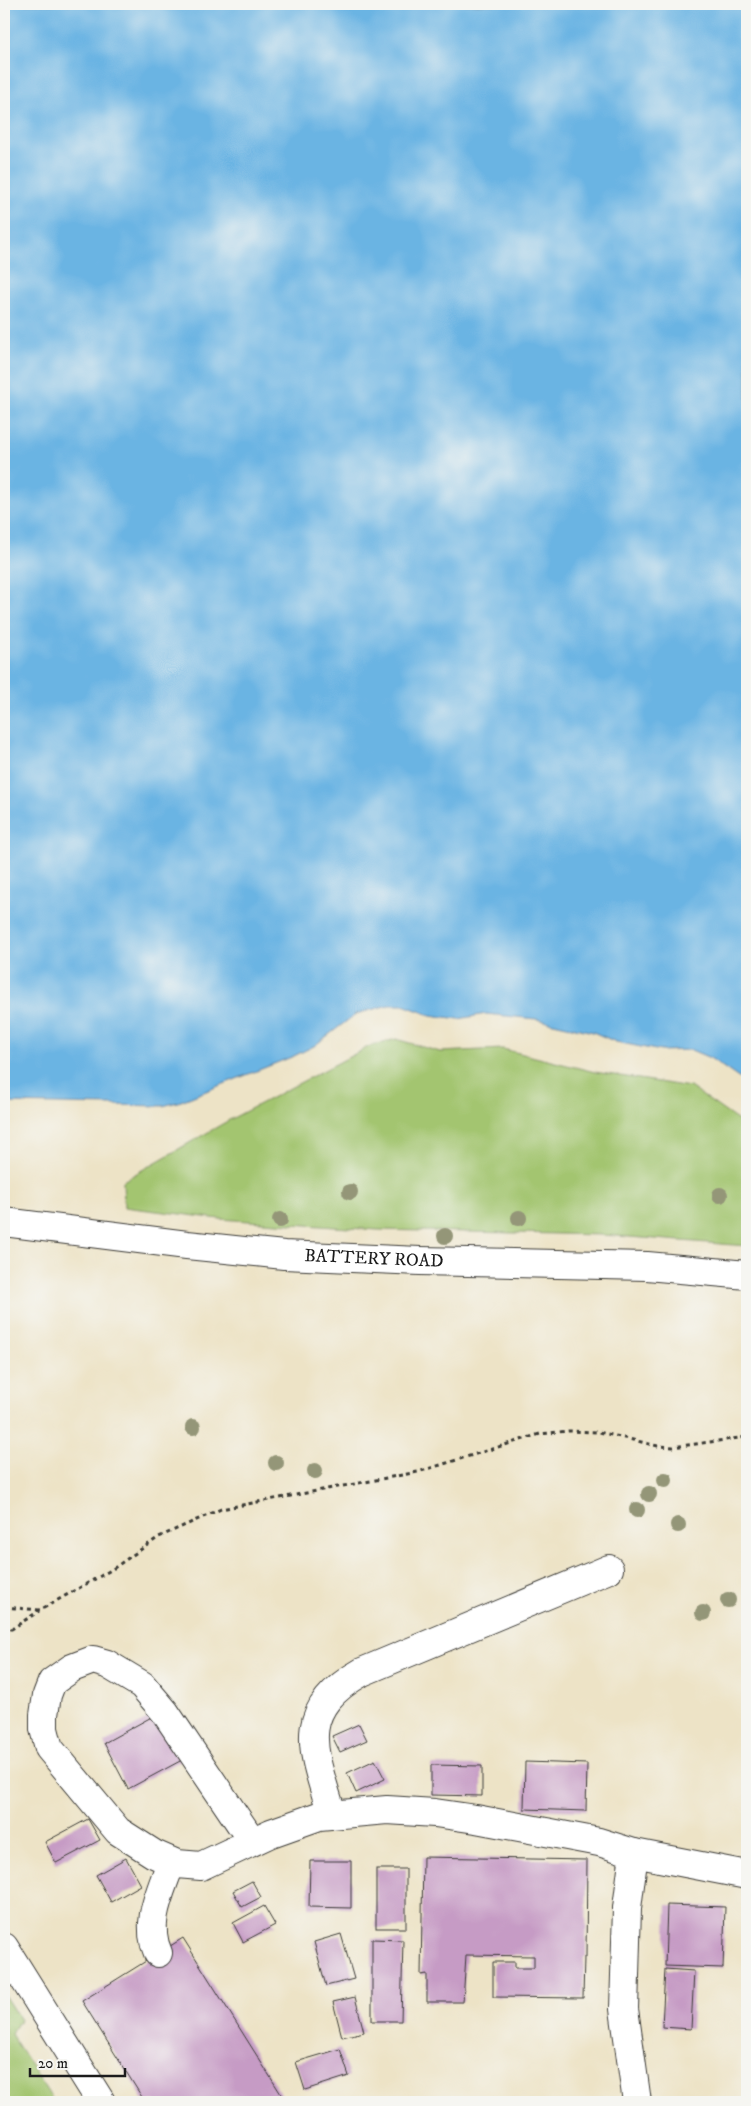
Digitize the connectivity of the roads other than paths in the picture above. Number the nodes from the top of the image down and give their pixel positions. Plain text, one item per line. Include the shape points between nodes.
1 (4, 1222) edge
2 (747, 1275) edge
3 (610, 1569) dead end
4 (332, 1814) junction
5 (252, 1841) junction
6 (634, 1853) junction
7 (171, 1862) junction
8 (747, 1875) edge
9 (4, 1947) edge
10 (158, 1952) dead end
11 (101, 2102) edge
12 (637, 2102) edge

1 - 2 street, BATTERY ROAD via 284,1254 420,1261 647,1266
3 - 4 street via 369,1669 336,1689 316,1719 313,1740
4 - 5 street via 300,1822
4 - 6 street via 387,1810 435,1813 599,1842
5 - 7 street via 201,1866
5 - 7 street via 155,1697 134,1679 107,1664 93,1660 81,1663 59,1676 48,1691 44,1722 49,1748 118,1831
6 - 8 street
6 - 12 street via 627,1908 624,2009
7 - 10 street via 151,1927
9 - 11 street

